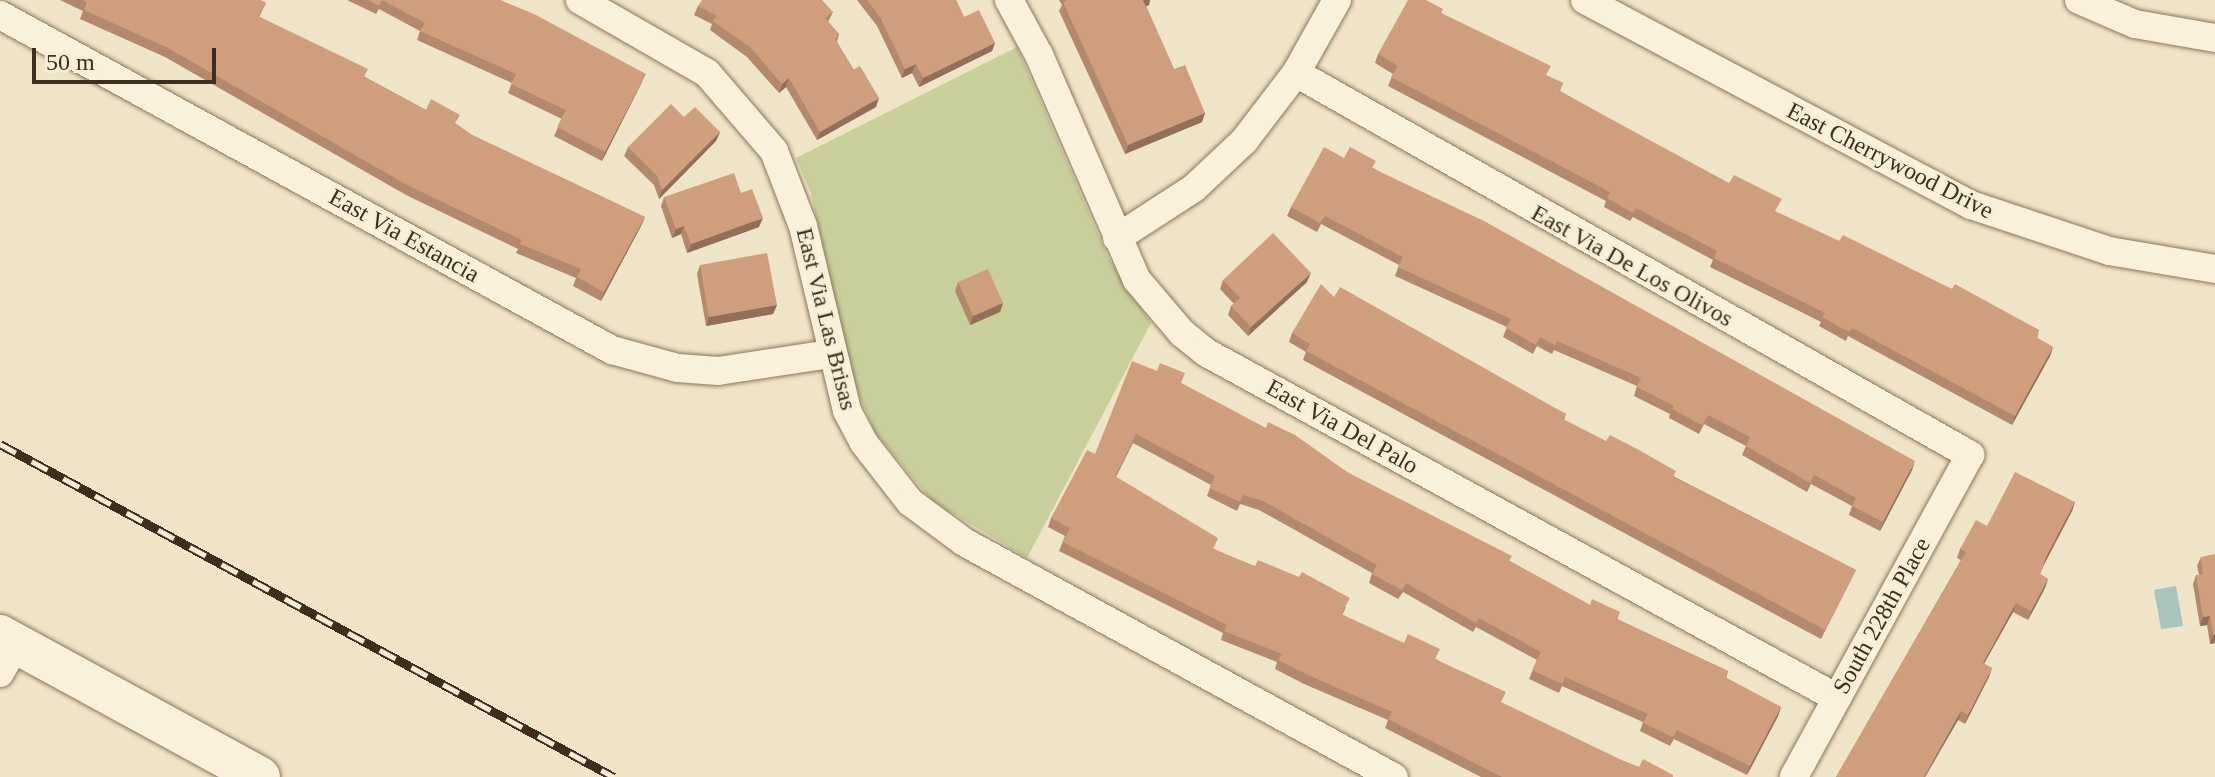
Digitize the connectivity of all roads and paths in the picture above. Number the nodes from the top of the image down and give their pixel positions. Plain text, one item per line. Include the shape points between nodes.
1 (580, 0) edge
2 (1009, 0) edge
3 (1337, 0) edge
4 (1585, 0) edge
5 (2079, 0) edge
6 (0, 15) edge
7 (2215, 38) edge
8 (1296, 73) junction
9 (1117, 238) junction
10 (2215, 269) edge
11 (831, 354) junction
12 (1970, 455) joint
13 (5, 651) edge
14 (1837, 698) junction
15 (260, 777) edge
16 (1394, 777) edge
17 (1794, 777) edge

1 - 11 street, East Via Las Brisas via 707,73 767,141 790,183 803,226
2 - 9 street, East Via Del Palo via 1039,55
3 - 8 street
4 - 10 street, East Cherrywood Drive via 1971,205 2109,251
5 - 7 street via 2135,24
6 - 11 street, East Via Estancia via 612,350 678,368 718,371
8 - 9 street via 1265,118 1220,165
8 - 12 street, East Via De Los Olivos
9 - 14 street, East Via Del Palo via 1159,309 1207,353
11 - 16 street, East Via Las Brisas via 847,411 864,443 910,502 935,524
12 - 14 street, South 228th Place
13 - 15 main road
14 - 17 street, South 228th Place

